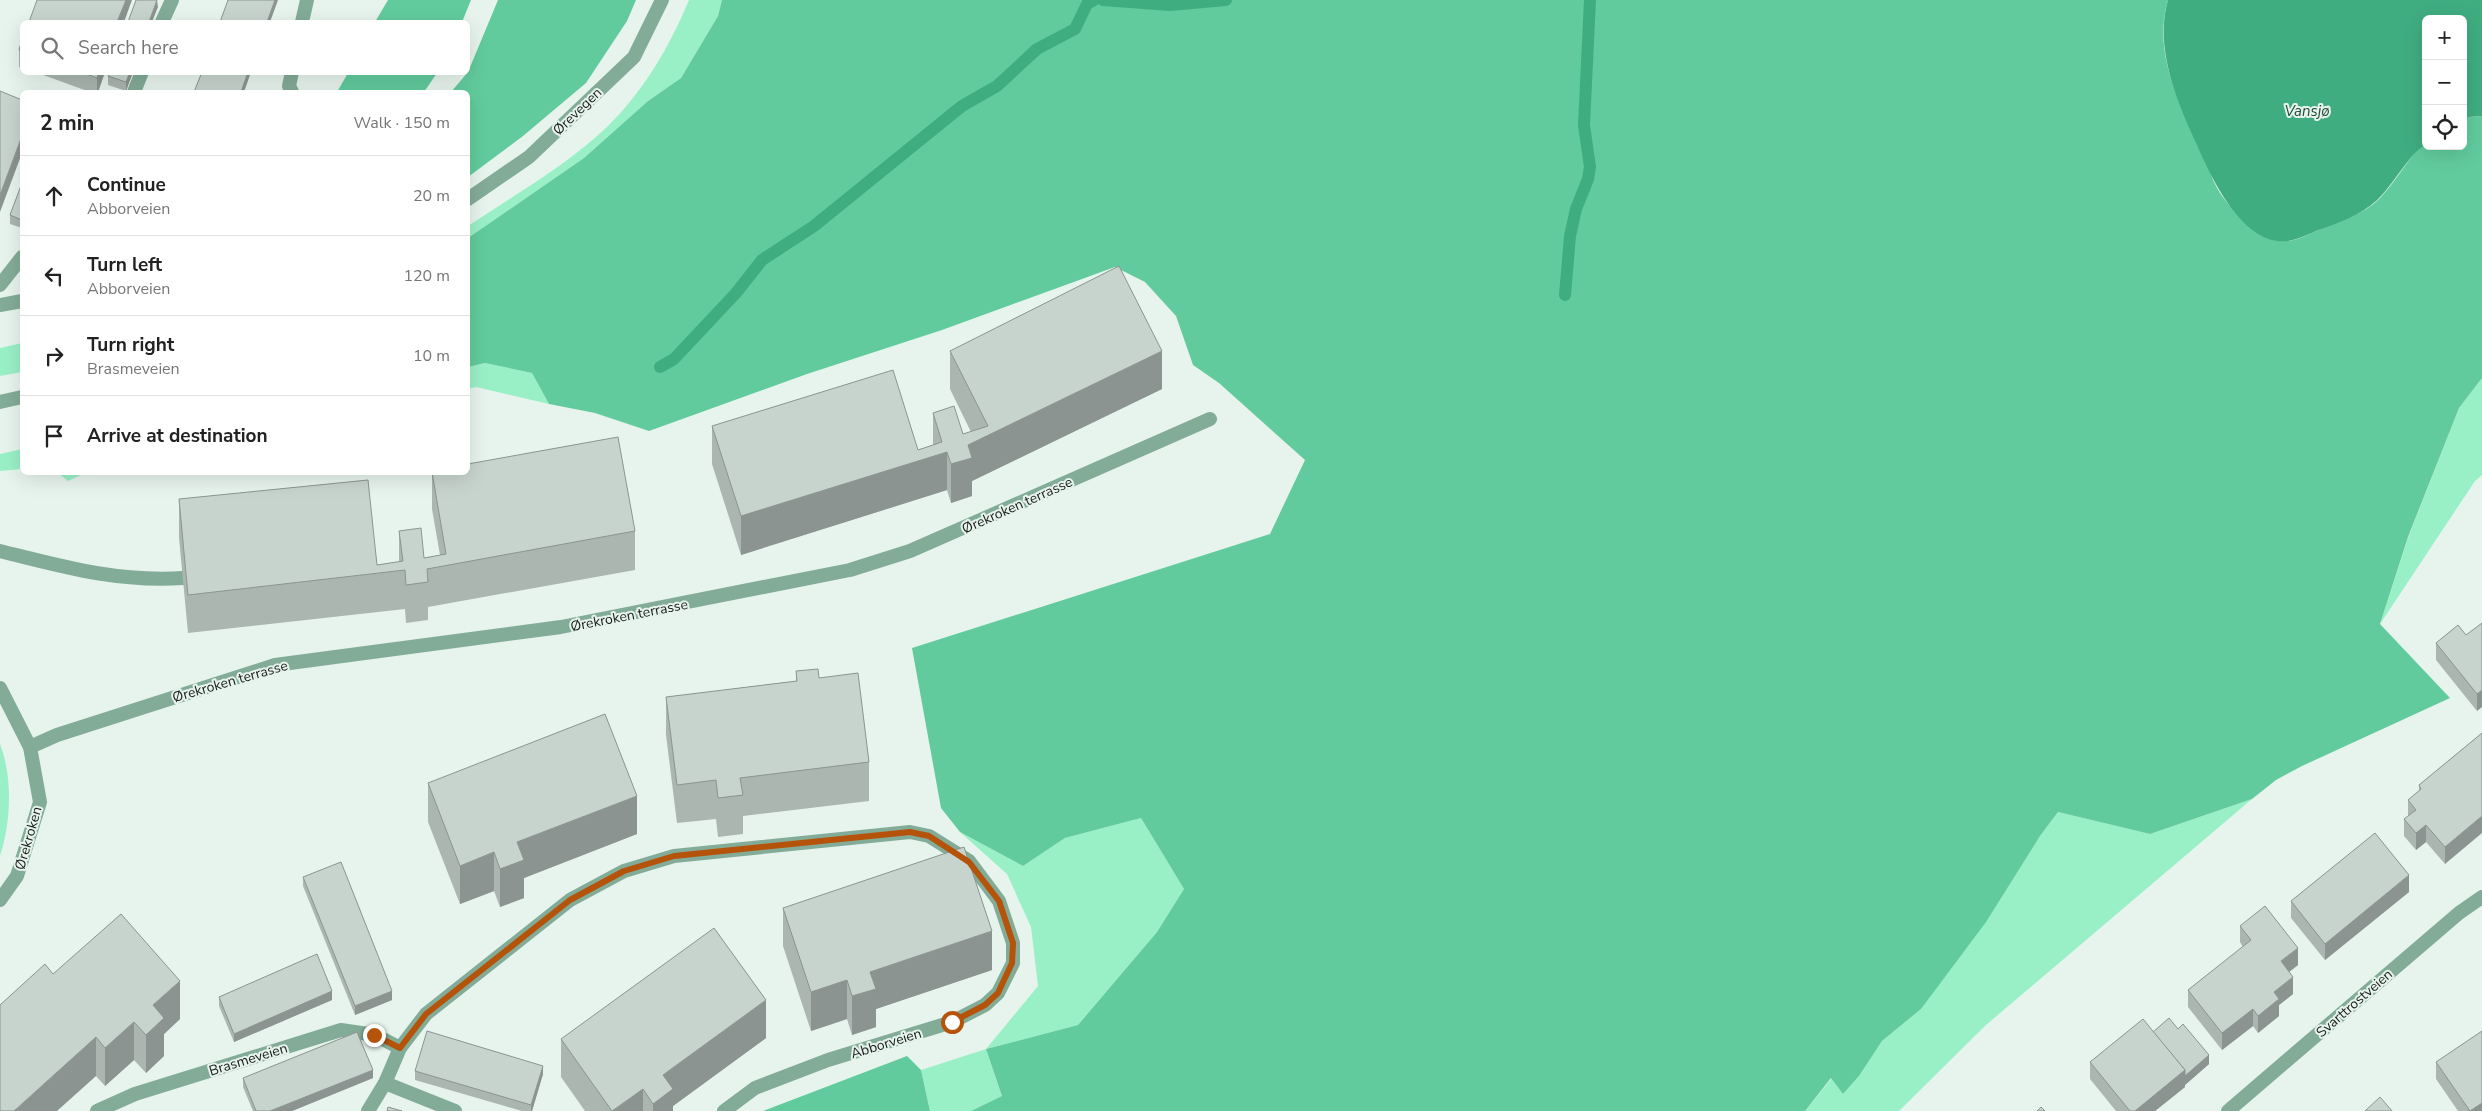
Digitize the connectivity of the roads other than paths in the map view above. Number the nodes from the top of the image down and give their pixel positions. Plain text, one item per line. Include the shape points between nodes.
1 (172, 0) edge
2 (307, 0) edge
3 (662, 0) edge
4 (163, 20) edge
5 (302, 20) edge
6 (141, 75) edge
7 (291, 75) edge
8 (135, 90) edge
9 (291, 90) edge
10 (470, 198) edge
11 (20, 260) edge
12 (0, 285) edge
13 (20, 301) edge
14 (0, 305) edge
15 (20, 397) edge
16 (0, 402) edge
17 (1210, 419) dead end
18 (0, 551) edge
19 (183, 578) edge
20 (0, 688) edge
21 (30, 747) junction
22 (2482, 897) edge
23 (0, 900) edge
24 (400, 1048) junction
25 (385, 1083) junction
26 (97, 1111) edge
27 (368, 1111) edge
28 (455, 1111) edge
29 (724, 1111) edge
30 (2228, 1111) edge

1 - 4 street
2 - 5 street
3 - 10 street, Ørevegen via 634,56 529,157
6 - 8 street
7 - 9 street
11 - 12 street
13 - 14 street
15 - 16 street
17 - 21 street, Ørekroken terrasse via 910,551 850,570 561,627 275,665 57,734
18 - 19 street via 78,571 147,580
20 - 21 street, Ørekroken
21 - 23 street, Ørekroken via 40,802 17,876
22 - 30 street, Svarttrostveien via 2459,913
24 - 25 street, Abborveien
24 - 26 street, Brasmeveien via 374,1035 341,1030 134,1094
24 - 29 street, Abborveien via 426,1014 570,900 624,871 674,856 910,832 929,836 969,862 999,901 1013,943 1012,963 998,993 985,1005 952,1022 828,1060 755,1088
25 - 27 street, Abborveien
25 - 28 street

